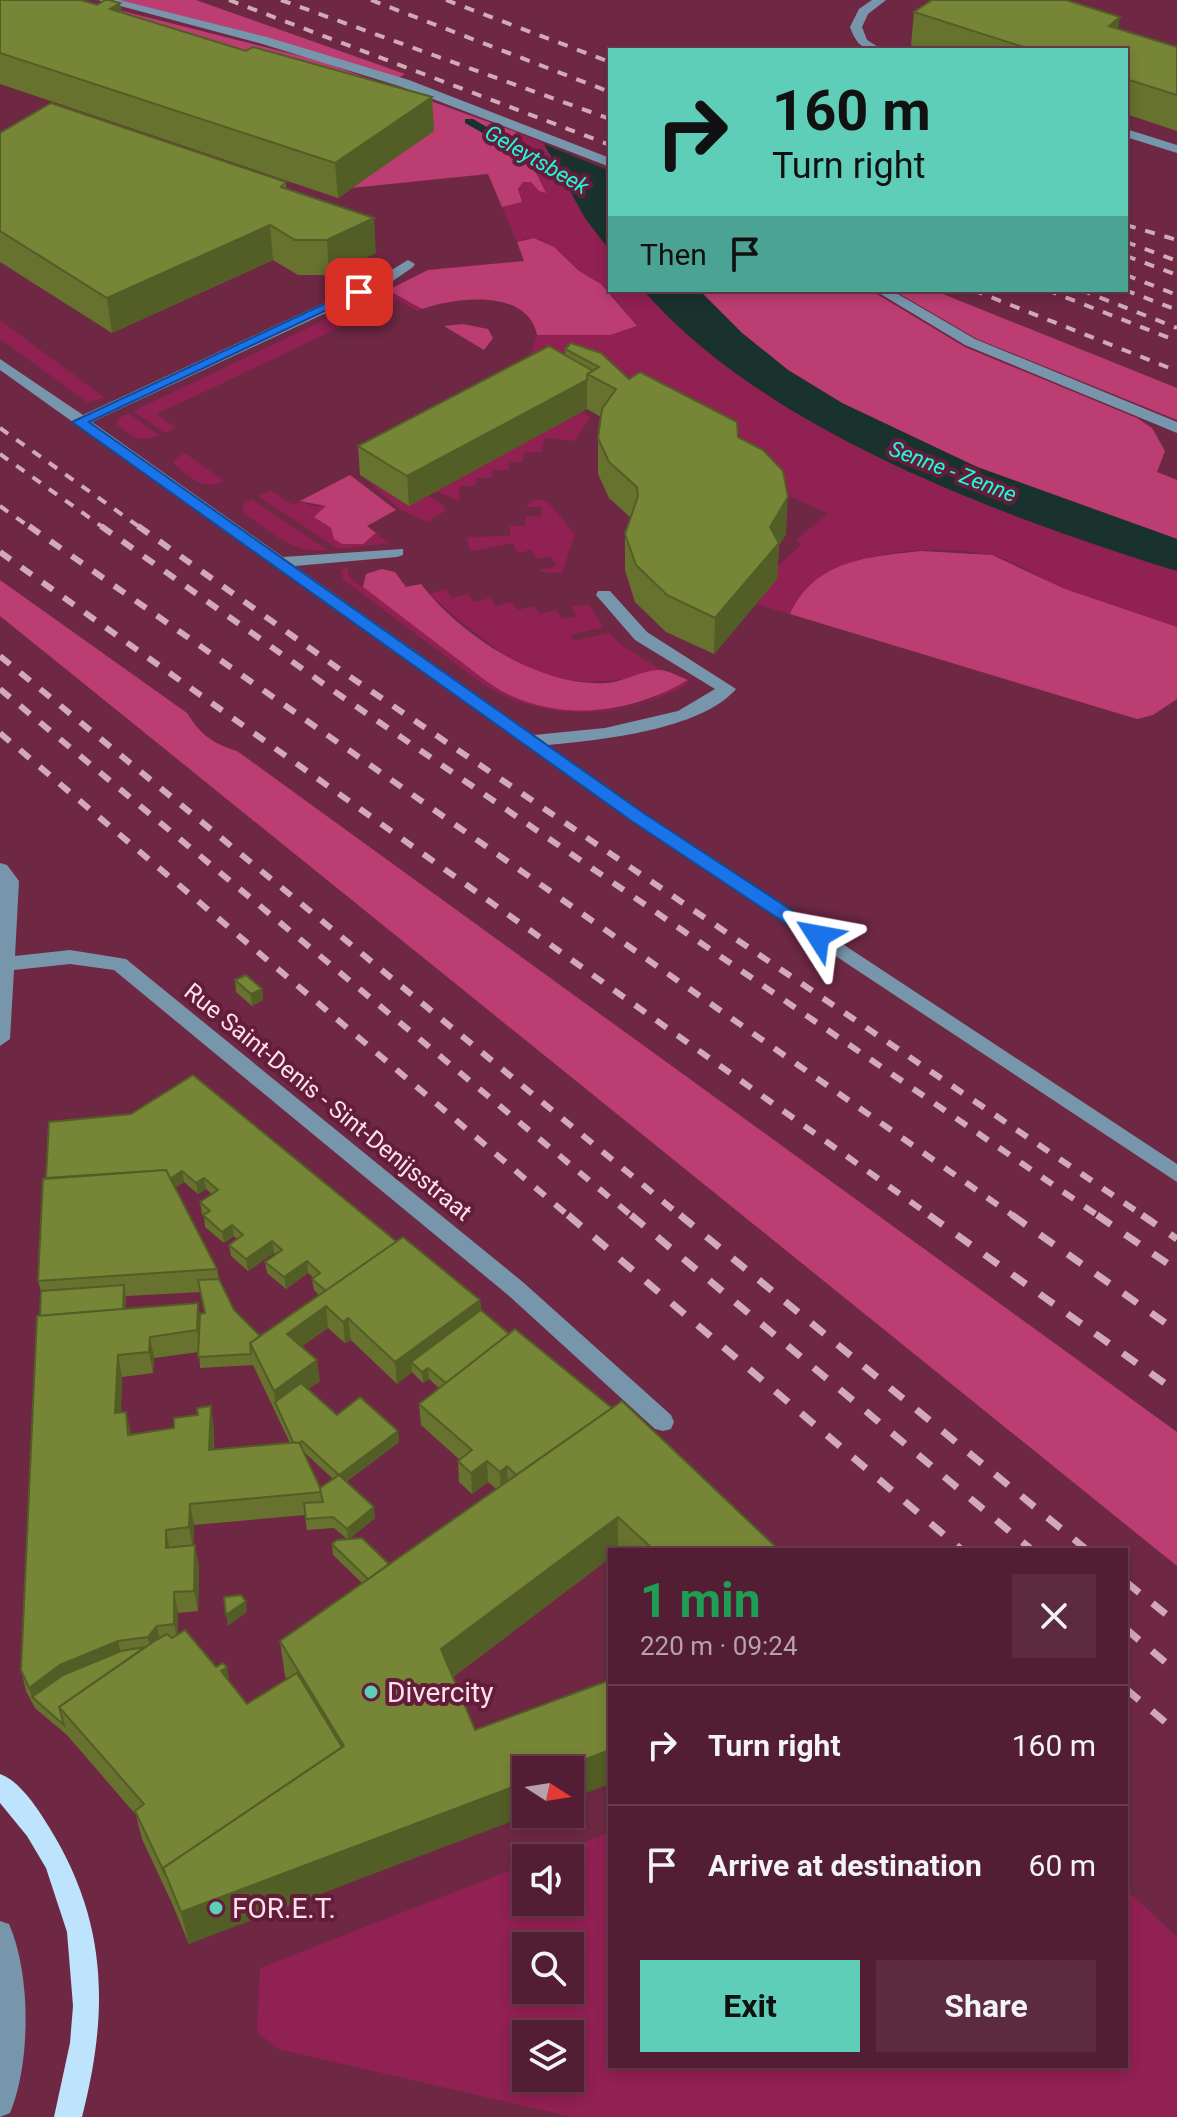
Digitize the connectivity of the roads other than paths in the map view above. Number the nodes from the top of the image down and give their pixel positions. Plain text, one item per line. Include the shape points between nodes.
1 (104, 0) edge
2 (880, 0) edge
3 (873, 48) edge
4 (1128, 134) edge
5 (1177, 149) edge
6 (608, 162) edge
7 (408, 264) dead end
8 (884, 292) edge
9 (0, 363) edge
10 (79, 422) junction
11 (1177, 428) edge
12 (397, 552) dead end
13 (279, 562) junction
14 (604, 595) dead end
15 (531, 741) junction
16 (0, 869) edge
17 (5, 964) junction
18 (0, 1039) edge
19 (1177, 1174) edge
20 (663, 1422) dead end
21 (0, 1785) edge
22 (0, 1933) edge
23 (0, 2103) edge
24 (68, 2117) edge

1 - 6 street via 404,83
2 - 3 street via 863,12 856,27 862,42
4 - 5 street
7 - 10 street via 385,280
8 - 11 street via 970,342
9 - 10 street
10 - 13 street
12 - 13 street
13 - 15 street
14 - 15 street via 641,636 727,689 684,715 605,734
15 - 19 street
16 - 17 street via 10,881
17 - 18 street
17 - 20 street, Rue Saint-Denis - Sint-Denijsstraat via 70,957 119,964 516,1289
21 - 24 main road via 37,1828 69,1890 85,1943 89,2005
22 - 23 street via 10,2015 8,2078

